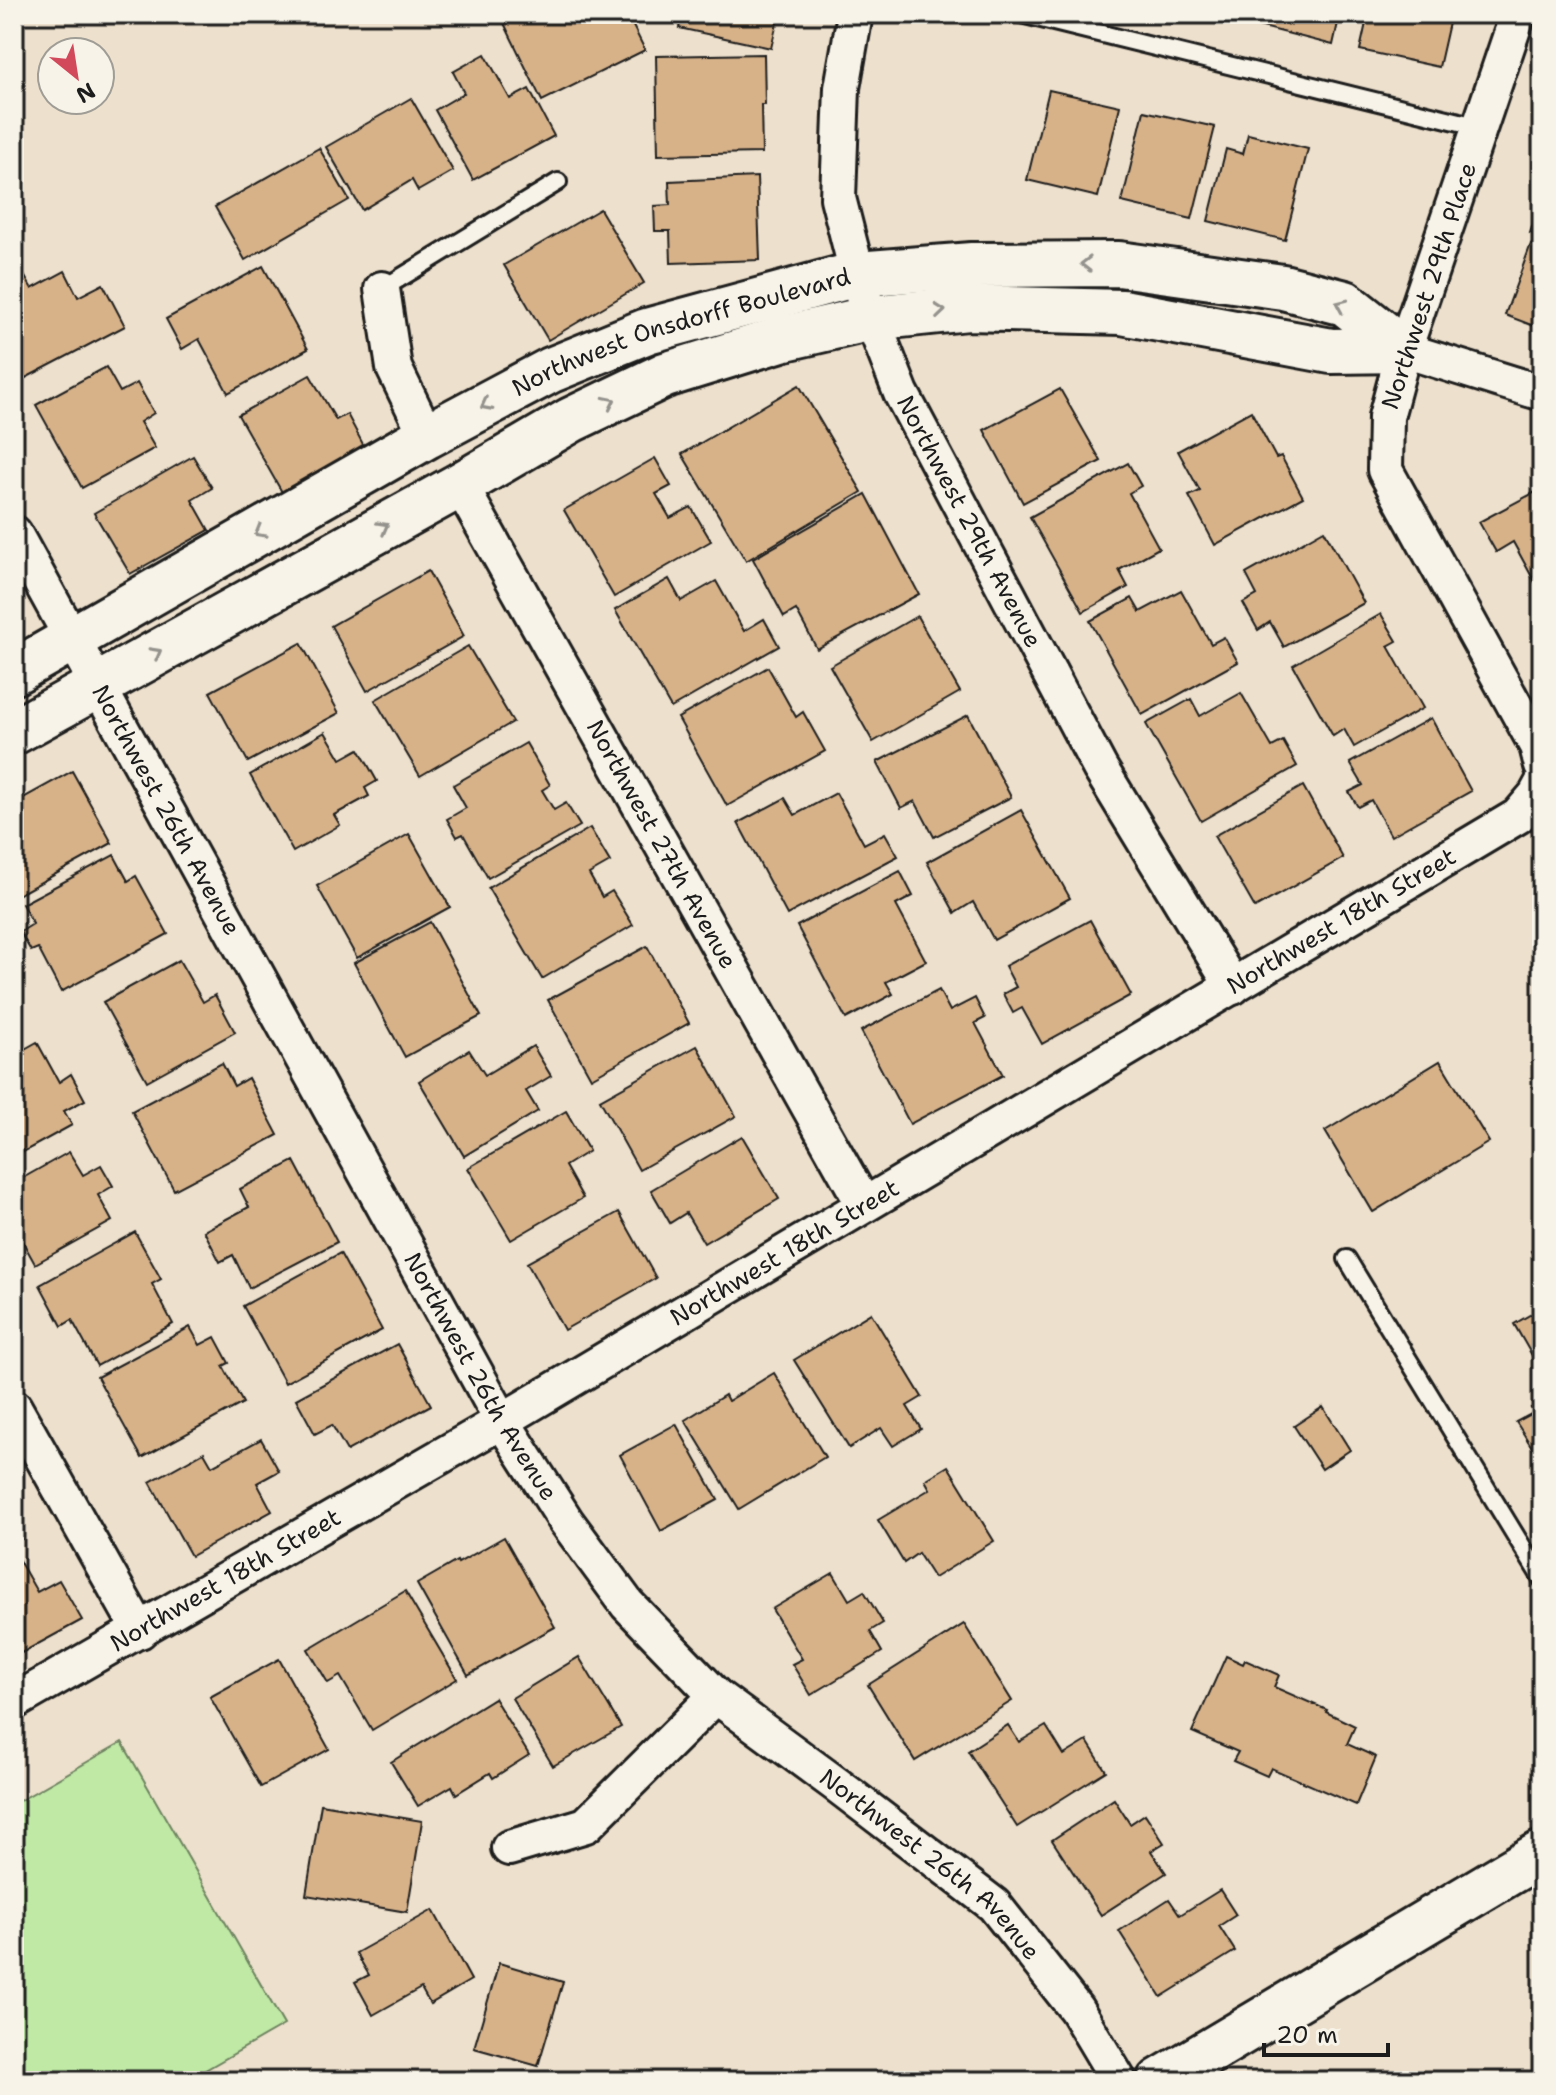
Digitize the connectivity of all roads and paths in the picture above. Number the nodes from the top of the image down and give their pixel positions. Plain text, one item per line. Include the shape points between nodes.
1 (855, 14) edge
2 (1021, 14) edge
3 (1518, 14) edge
4 (1480, 127) junction
5 (558, 182) dead end
6 (857, 274) junction
7 (382, 289) joint
8 (872, 318) junction
9 (1404, 350) junction
10 (1542, 393) edge
11 (427, 436) junction
12 (460, 485) junction
13 (14, 533) edge
14 (72, 639) junction
15 (14, 672) edge
16 (98, 685) junction
17 (14, 732) edge
18 (1542, 766) edge
19 (1542, 784) edge
20 (1233, 987) junction
21 (864, 1205) junction
22 (1347, 1259) dead end
23 (14, 1407) edge
24 (502, 1421) junction
25 (1542, 1579) edge
26 (140, 1631) junction
27 (716, 1696) junction
28 (14, 1702) edge
29 (509, 1848) dead end
30 (1542, 1853) edge
31 (1119, 2081) edge
32 (1160, 2081) edge

1 - 6 street, Northwest 29th Avenue via 842,88 838,198
2 - 4 lane
3 - 4 street, Northwest 29th Place
4 - 9 street, Northwest 29th Place
5 - 7 lane
6 - 8 street, Northwest 29th Avenue
9 -> 6 street, Northwest Onsdorff Boulevard via 1345,303 1283,287 1134,266 972,265
6 -> 11 street, Northwest Onsdorff Boulevard via 647,331 551,370
7 - 11 street via 394,368
8 -> 9 street, Northwest Onsdorff Boulevard via 968,308 1122,312 1331,351
12 -> 8 street, Northwest Onsdorff Boulevard via 571,420 665,375
8 - 20 street, Northwest 29th Avenue via 901,393 1100,768
9 - 10 street, Northwest Onsdorff Boulevard
9 - 18 street, Northwest 29th Place via 1386,417 1385,470 1537,746
11 -> 14 street, Northwest Onsdorff Boulevard
16 -> 12 street, Northwest Onsdorff Boulevard
12 - 21 street, Northwest 27th Avenue
13 - 14 street, Northwest 26th Avenue
14 - 15 street, Northwest Onsdorff Boulevard
14 - 16 street, Northwest 26th Avenue
16 - 17 street, Northwest Onsdorff Boulevard
16 - 24 street, Northwest 26th Avenue
19 - 20 street, Northwest 18th Street via 1518,816
20 - 21 street, Northwest 18th Street
21 - 24 street, Northwest 18th Street
22 - 25 lane
23 - 26 street
24 - 26 street, Northwest 18th Street
24 - 27 street, Northwest 26th Avenue via 627,1604
26 - 28 street, Northwest 18th Street
27 - 29 street via 586,1825
27 - 31 street, Northwest 26th Avenue via 994,1905 1076,2009
30 - 32 street

